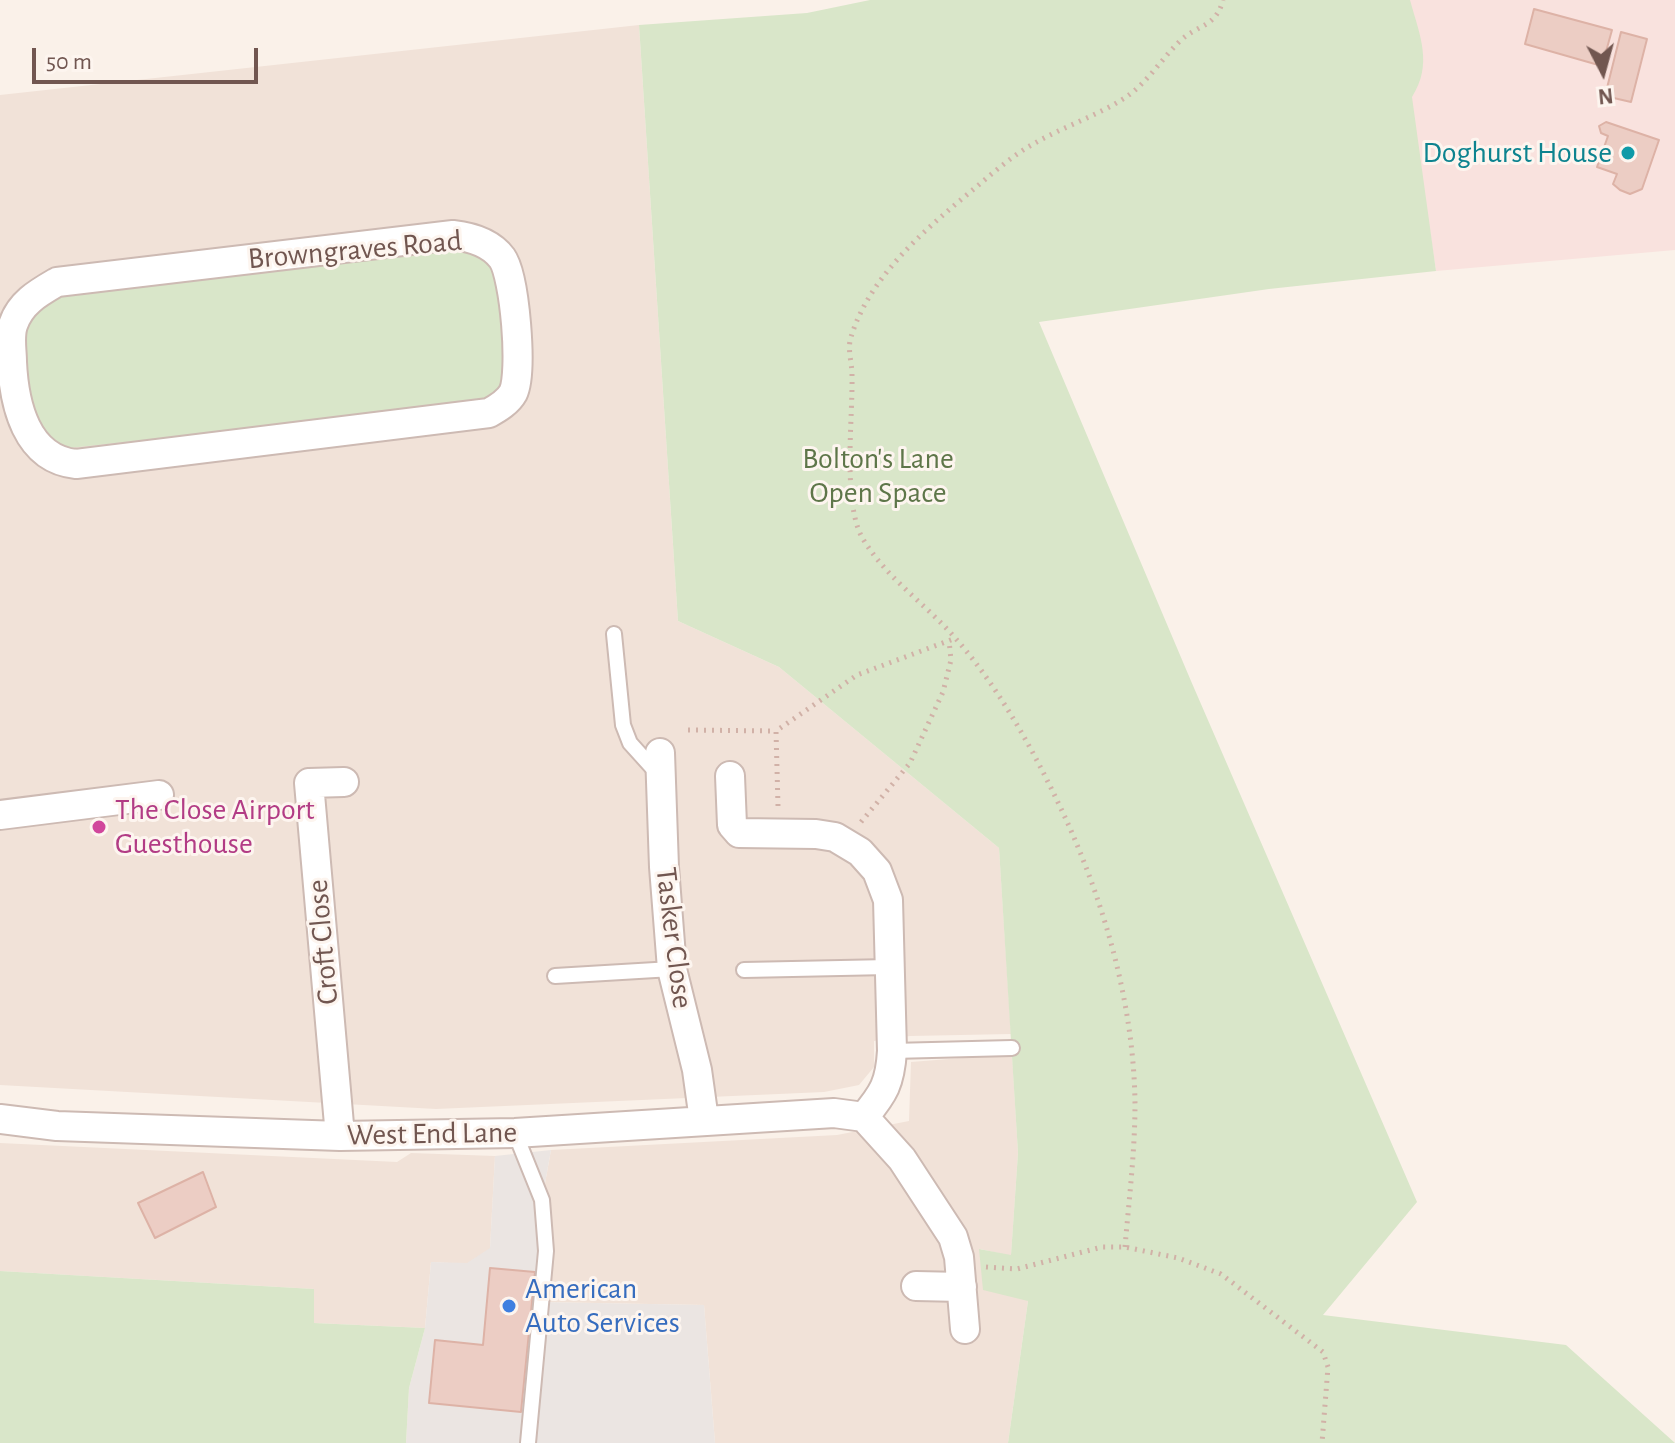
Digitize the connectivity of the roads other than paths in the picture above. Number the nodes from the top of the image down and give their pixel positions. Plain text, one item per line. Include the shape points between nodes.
1 (6, 383) edge
2 (614, 634) dead end
3 (661, 765) joint
4 (730, 776) dead end
5 (344, 782) dead end
6 (159, 795) dead end
7 (0, 815) edge
8 (889, 967) junction
9 (672, 969) junction
10 (744, 970) dead end
11 (555, 976) dead end
12 (1012, 1048) dead end
13 (892, 1051) junction
14 (864, 1117) junction
15 (0, 1119) edge
16 (704, 1120) junction
17 (515, 1133) junction
18 (340, 1136) junction
19 (916, 1286) dead end
20 (962, 1287) junction
21 (965, 1329) dead end
22 (528, 1443) edge

1 - 1 street, Browngraves Road via 42,451 76,464 477,416 504,403 517,381 511,287 497,253 473,237 453,235 57,282 17,315
2 - 3 lane via 623,725 630,743
3 - 9 street, Tasker Close
4 - 8 street via 732,825 739,833 816,834 844,841 877,871 888,900
5 - 18 street, Croft Close via 309,783
6 - 7 street
8 - 10 lane
8 - 13 street
9 - 11 lane
9 - 16 street, Tasker Close
12 - 13 lane
13 - 14 street via 883,1094
14 - 16 street, West End Lane via 834,1113
14 - 20 street via 902,1159 953,1237
15 - 18 street, West End Lane via 57,1126
16 - 17 street, West End Lane
17 - 18 street, West End Lane
17 - 22 lane via 542,1200 546,1251
19 - 20 street
20 - 21 street

